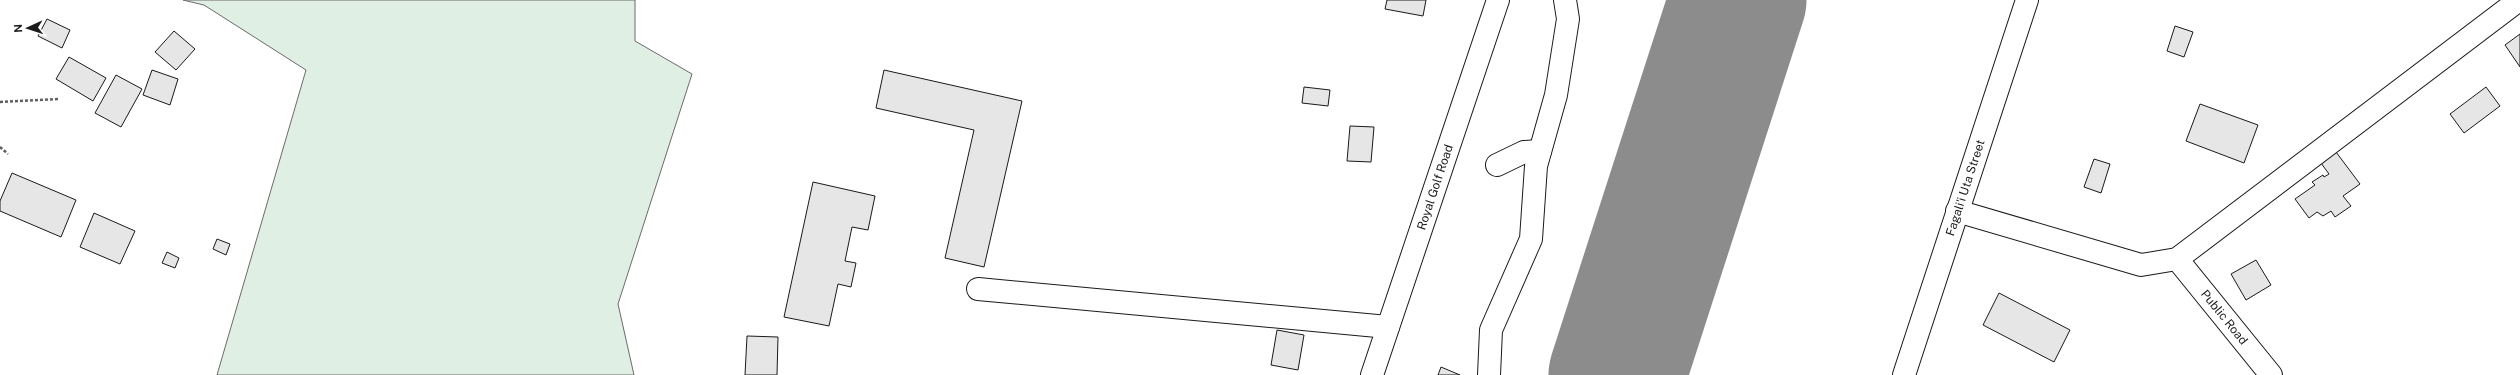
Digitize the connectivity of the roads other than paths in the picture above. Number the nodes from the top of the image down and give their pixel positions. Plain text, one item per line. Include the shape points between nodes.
1 (1498, 0) edge
2 (1565, 0) edge
3 (2027, 0) edge
4 (2519, 0) edge
5 (1540, 150) junction
6 (1497, 165) dead end
7 (1957, 211) junction
8 (2177, 259) junction
9 (978, 289) dead end
10 (1388, 327) junction
11 (1372, 375) edge
12 (1489, 375) edge
13 (1904, 375) edge
14 (2271, 375) edge

1 - 10 street, Royal Golf Road
2 - 5 street via 1568,19 1559,72
3 - 7 street, Fagali'i Uta Street
4 - 8 street
5 - 6 street via 1524,152
5 - 12 street via 1536,166 1531,239 1491,330
7 - 8 street via 2141,265
7 - 13 street, Fagali'i Uta Street
8 - 14 street, Public Road
9 - 10 street
10 - 11 street, Royal Golf Road

